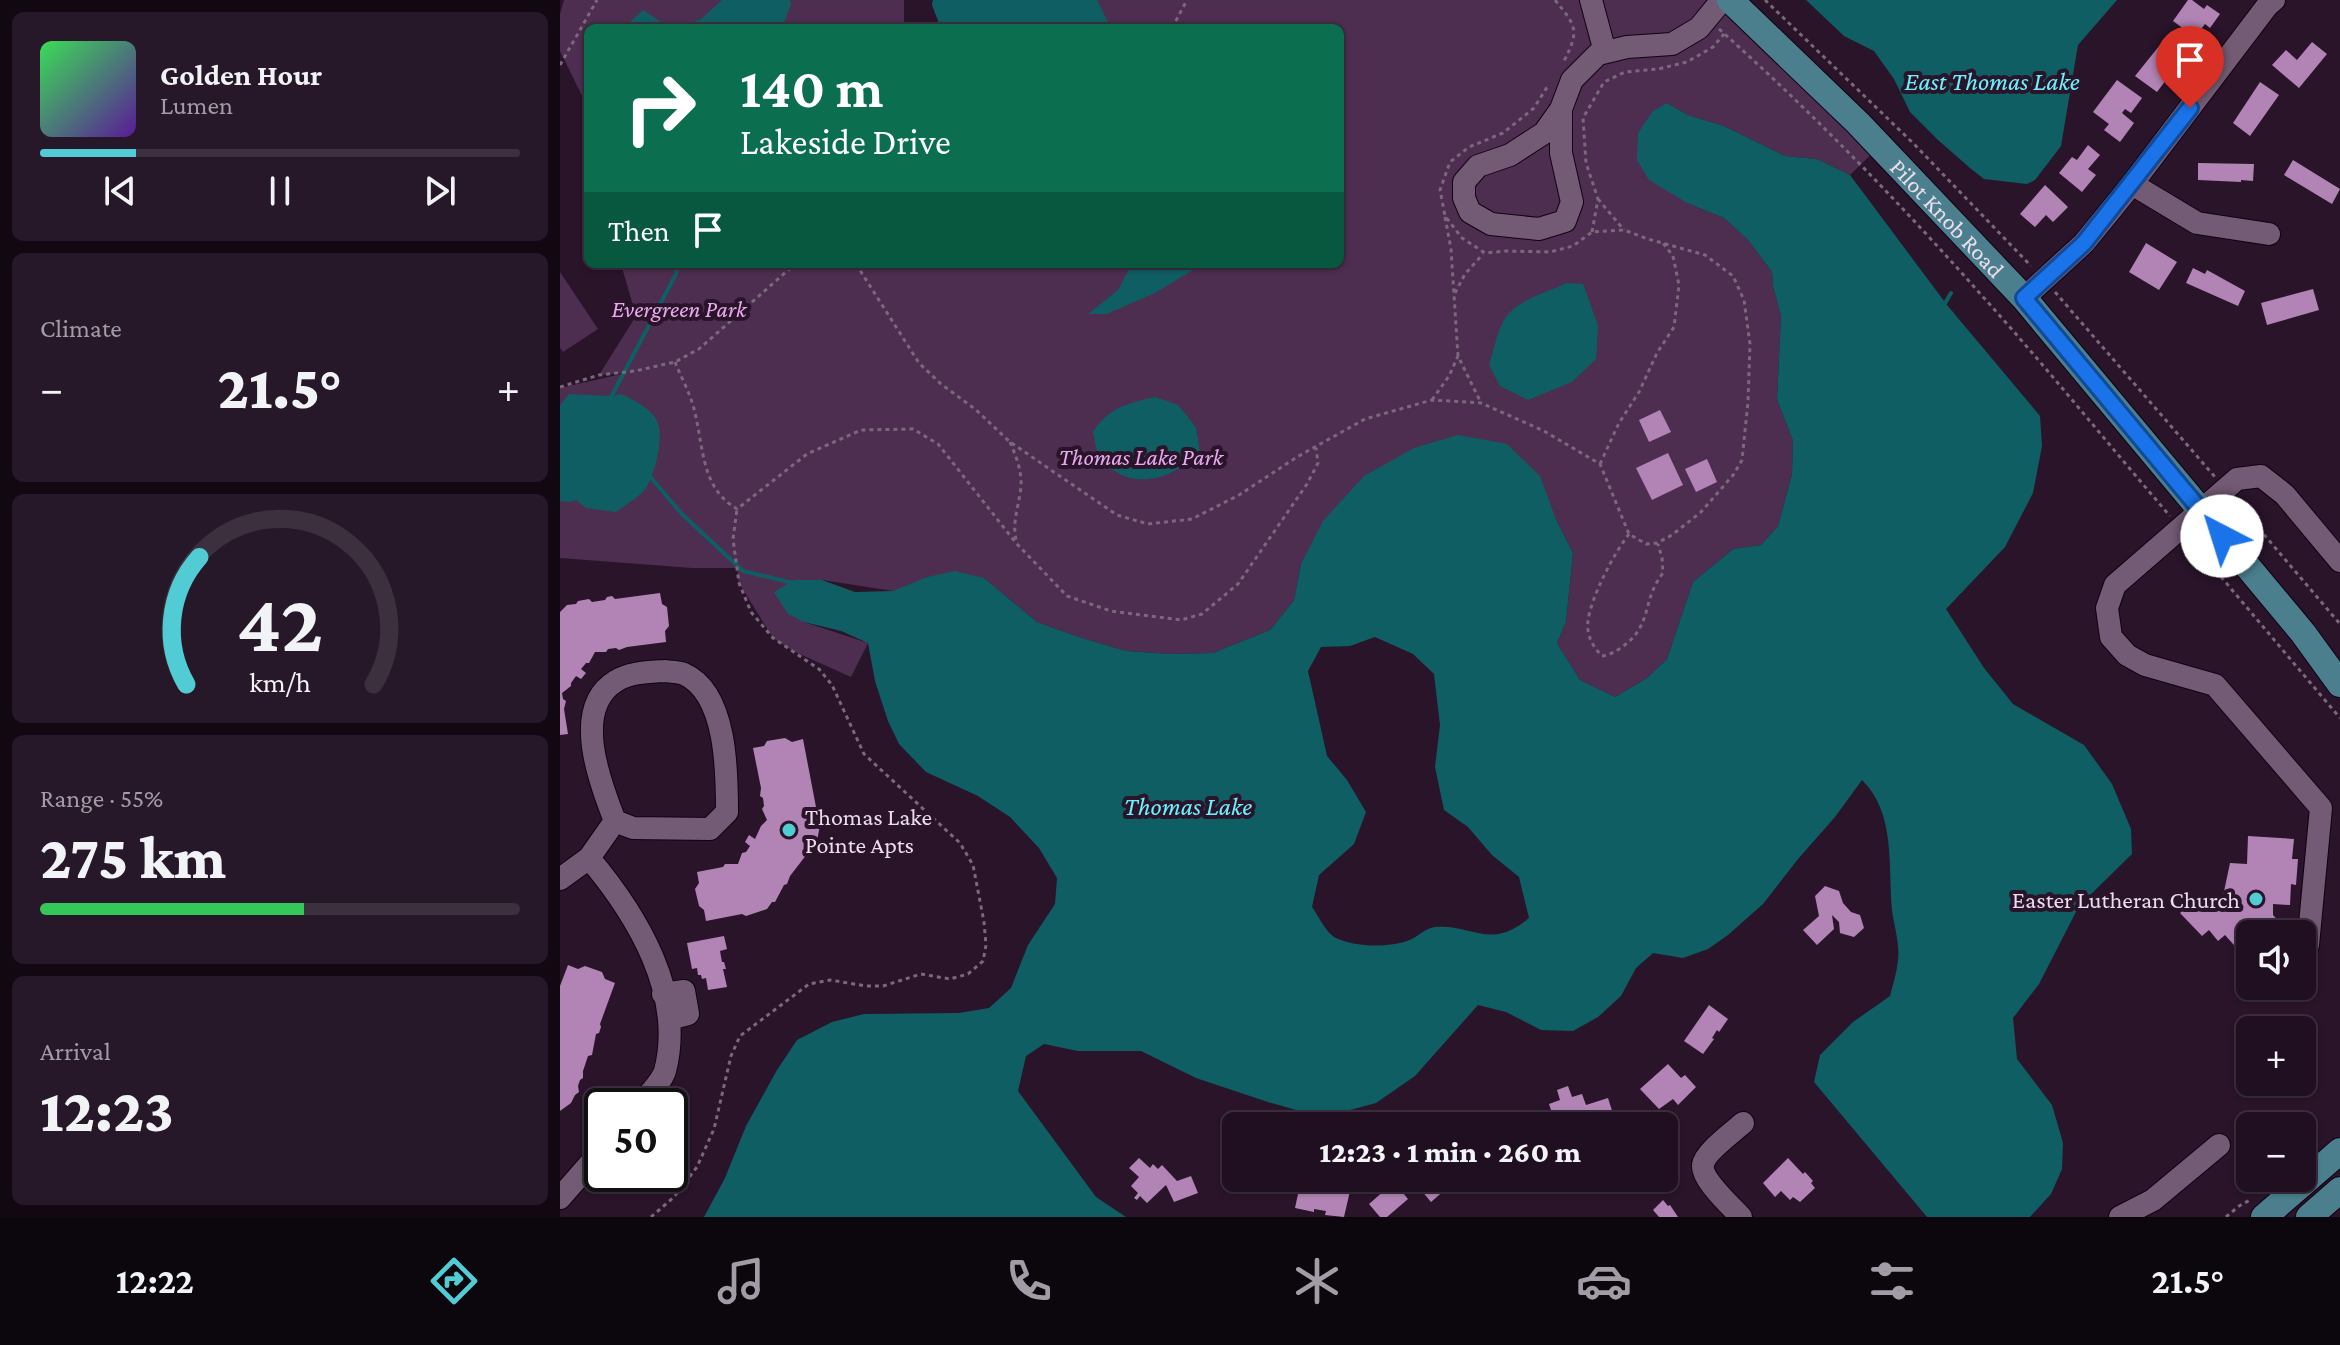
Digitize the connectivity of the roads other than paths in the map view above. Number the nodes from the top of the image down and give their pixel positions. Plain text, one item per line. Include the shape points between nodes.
1 (1591, 0) edge
2 (1722, 0) edge
3 (1730, 0) edge
4 (2274, 0) edge
5 (1605, 52) junction
6 (1561, 109) junction
7 (2132, 184) junction
8 (2269, 234) dead end
9 (2024, 298) junction
10 (2202, 511) junction
11 (2340, 561) edge
12 (2303, 633) junction
13 (2340, 661) edge
14 (2340, 684) edge
15 (615, 821) junction
16 (589, 858) junction
17 (560, 879) edge
18 (2310, 920) edge
19 (653, 1088) edge
20 (1743, 1123) dead end
21 (2219, 1145) dead end
22 (2340, 1151) edge
23 (584, 1171) edge
24 (2340, 1190) edge
25 (560, 1198) edge
26 (1741, 1217) edge
27 (2120, 1217) edge
28 (2264, 1217) edge
29 (2309, 1217) edge

1 - 5 street
2 - 5 street via 1699,28 1672,44
3 - 9 main road, Pilot Knob Road via 1858,123
4 - 7 street
5 - 6 street via 1572,80
6 - 6 street via 1544,133 1510,155 1478,166 1464,182 1470,212 1491,224 1539,229 1565,221 1572,202 1561,153
7 - 8 street via 2197,223
7 - 9 street via 2084,243
9 - 10 main road, Pilot Knob Road
10 - 11 street via 2237,479 2261,476 2285,495
10 - 12 main road, Pilot Knob Road
10 - 18 street via 2115,585 2107,608 2111,637 2145,665 2215,685 2321,808
12 - 13 main road, Pilot Knob Road
12 - 14 main road, Pilot Knob Road
15 - 15 street via 592,744 593,713 601,694 617,680 642,673 684,674 706,691 717,716 727,812 710,829 633,828
15 - 16 street
16 - 17 street
16 - 19 street via 624,904 657,963 670,1027 664,1074
20 - 26 street via 1702,1165 1705,1177
21 - 27 street via 2153,1200
22 - 28 main road
23 - 25 street
24 - 29 main road

